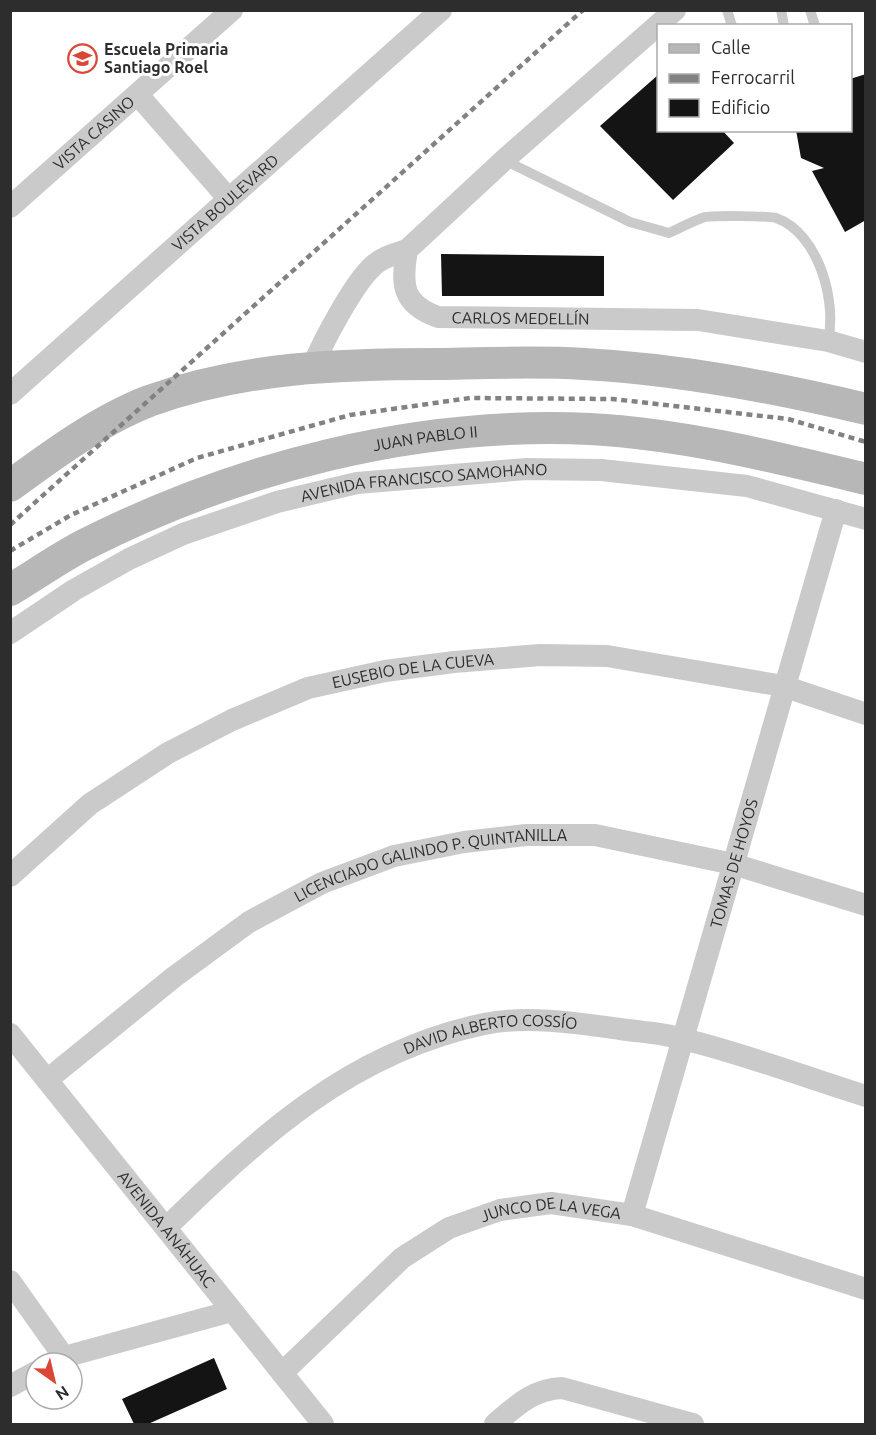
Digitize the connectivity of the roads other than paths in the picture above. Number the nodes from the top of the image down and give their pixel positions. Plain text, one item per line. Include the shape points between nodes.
1 (232, 10) edge
2 (441, 10) edge
3 (675, 10) edge
4 (659, 24) edge
5 (657, 26) edge
6 (138, 95) junction
7 (504, 160) junction
8 (228, 198) junction
9 (10, 207) edge
10 (406, 250) junction
11 (828, 341) junction
12 (866, 352) edge
13 (313, 366) junction
14 (10, 394) edge
15 (866, 409) edge
16 (866, 479) edge
17 (10, 486) edge
18 (836, 510) junction
19 (866, 519) edge
20 (10, 590) edge
21 (10, 633) edge
22 (783, 686) junction
23 (866, 714) edge
24 (733, 864) junction
25 (10, 876) edge
26 (866, 905) edge
27 (10, 1034) edge
28 (682, 1038) junction
29 (47, 1080) junction
30 (866, 1096) edge
31 (632, 1215) junction
32 (167, 1227) junction
33 (10, 1281) edge
34 (866, 1289) edge
35 (232, 1311) junction
36 (53, 1351) edge
37 (84, 1353) edge
38 (282, 1373) junction
39 (24, 1378) edge
40 (10, 1386) edge
41 (323, 1425) edge
42 (495, 1425) edge
43 (693, 1425) edge

1 - 6 street, VISTA CASINO
2 - 8 street, VISTA BOULEVARD
3 - 4 street
5 - 7 street
6 - 8 street
6 - 9 street, VISTA CASINO
7 - 10 street
7 - 11 lane via 630,222 669,233 704,216 776,218 795,230 814,252 828,289 832,326
8 - 14 street, VISTA BOULEVARD
10 - 11 street, CARLOS MEDELLÍN via 403,286 414,304 438,317 698,320
10 - 13 street via 370,267 326,336
11 - 12 street, CARLOS MEDELLÍN
13 - 15 main road via 584,364 689,375 795,392
13 - 17 main road via 244,375 148,402 66,445
16 - 20 main road, JUAN PABLO II via 690,440 589,429 464,433 376,445 274,469 179,501 82,546
18 - 19 street, AVENIDA FRANCISCO SAMOHANO
18 - 21 street, AVENIDA FRANCISCO SAMOHANO via 747,486 601,470 526,469 357,483 277,502 183,534 74,590
18 - 22 street, TOMAS DE HOYOS
22 - 23 street, EUSEBIO DE LA CUEVA
22 - 24 street, TOMAS DE HOYOS
22 - 25 street, EUSEBIO DE LA CUEVA via 607,656 540,655 408,668 308,687 168,753 90,804
24 - 26 street, LICENCIADO GALINDO P. QUINTANILLA
24 - 28 street, TOMAS DE HOYOS
24 - 29 street, LICENCIADO GALINDO P. QUINTANILLA via 595,835 526,834 394,856 322,883 249,921 174,976
27 - 29 street, AVENIDA ANÁHUAC
28 - 30 street, DAVID ALBERTO COSSÍO
28 - 31 street, TOMAS DE HOYOS
28 - 32 street, DAVID ALBERTO COSSÍO via 559,1021 486,1024 412,1046 352,1073 295,1112 240,1156
29 - 32 street, AVENIDA ANÁHUAC
31 - 34 street, JUNCO DE LA VEGA
31 - 38 street, JUNCO DE LA VEGA via 551,1203 500,1210 449,1228 402,1258
32 - 35 street, AVENIDA ANÁHUAC
33 - 36 street
35 - 37 street
35 - 38 street, AVENIDA ANÁHUAC
38 - 41 street, AVENIDA ANÁHUAC
39 - 40 street
42 - 43 street via 531,1395 562,1388

